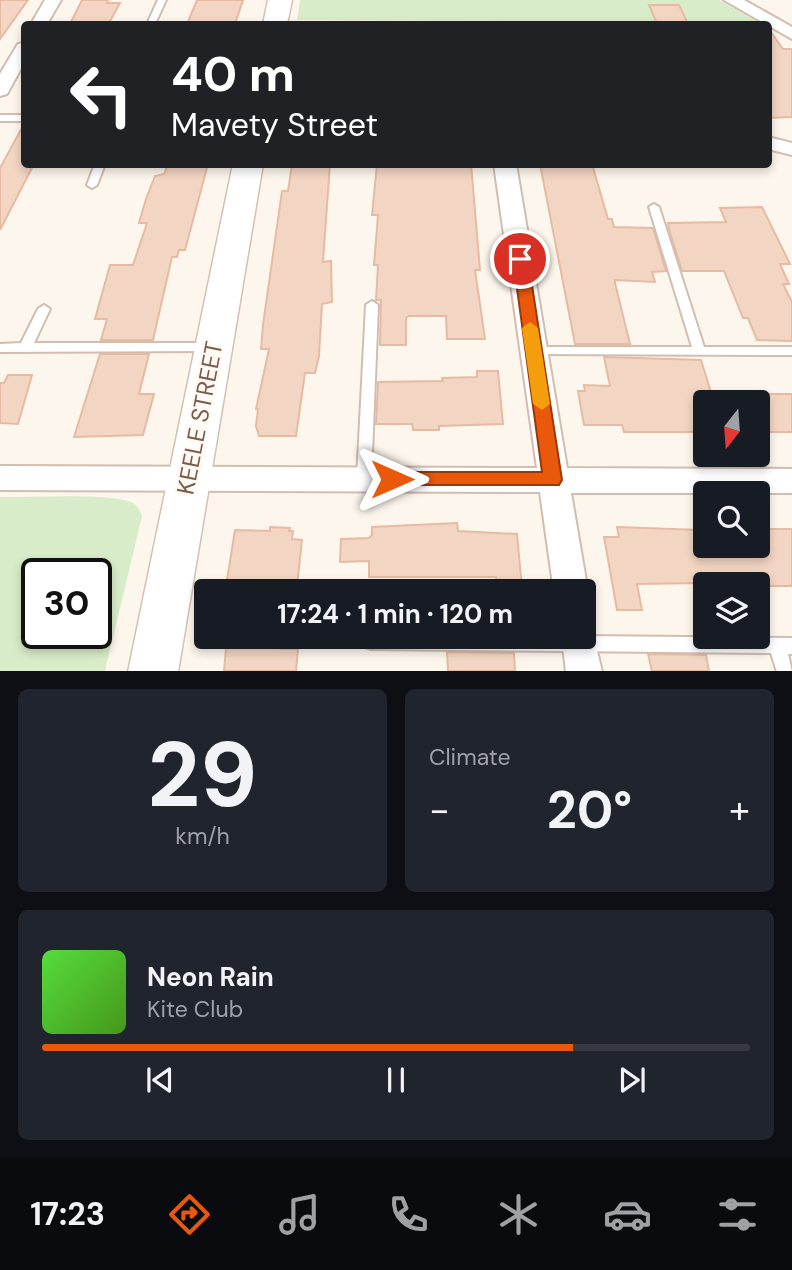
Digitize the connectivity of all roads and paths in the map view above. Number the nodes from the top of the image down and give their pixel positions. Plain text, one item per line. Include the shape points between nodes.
1 (53, 0) edge
2 (162, 0) edge
3 (280, 0) edge
4 (732, 0) edge
5 (40, 21) edge
6 (152, 21) edge
7 (276, 21) edge
8 (769, 21) edge
9 (772, 23) edge
10 (792, 34) edge
11 (21, 53) edge
12 (0, 90) edge
13 (0, 118) edge
14 (21, 118) edge
15 (772, 145) edge
16 (792, 149) edge
17 (98, 168) edge
18 (247, 168) edge
19 (506, 168) edge
20 (92, 185) dead end
21 (654, 207) dead end
22 (372, 305) dead end
23 (44, 309) dead end
24 (214, 347) junction
25 (0, 348) edge
26 (25, 349) junction
27 (534, 351) junction
28 (792, 351) edge
29 (700, 352) junction
30 (0, 478) edge
31 (189, 478) junction
32 (364, 479) junction
33 (553, 480) junction
34 (792, 481) edge
35 (569, 579) edge
36 (785, 646) edge
37 (558, 649) edge
38 (581, 650) edge
39 (153, 671) edge
40 (785, 671) edge

1 - 5 street
2 - 6 lane
3 - 7 main road
4 - 8 street
9 - 10 street
11 - 12 street
13 - 14 lane
15 - 16 street
17 - 20 lane
18 - 24 main road, KEELE STREET
19 - 27 street
21 - 29 lane
22 - 32 lane
23 - 26 lane
24 - 26 lane
24 - 31 main road, KEELE STREET
25 - 26 lane
27 - 29 lane
27 - 33 street
28 - 29 lane
30 - 31 street
31 - 32 street
31 - 39 main road, KEELE STREET
32 - 33 street
33 - 34 street
33 - 35 street
36 - 38 lane
36 - 40 lane
37 - 38 lane

